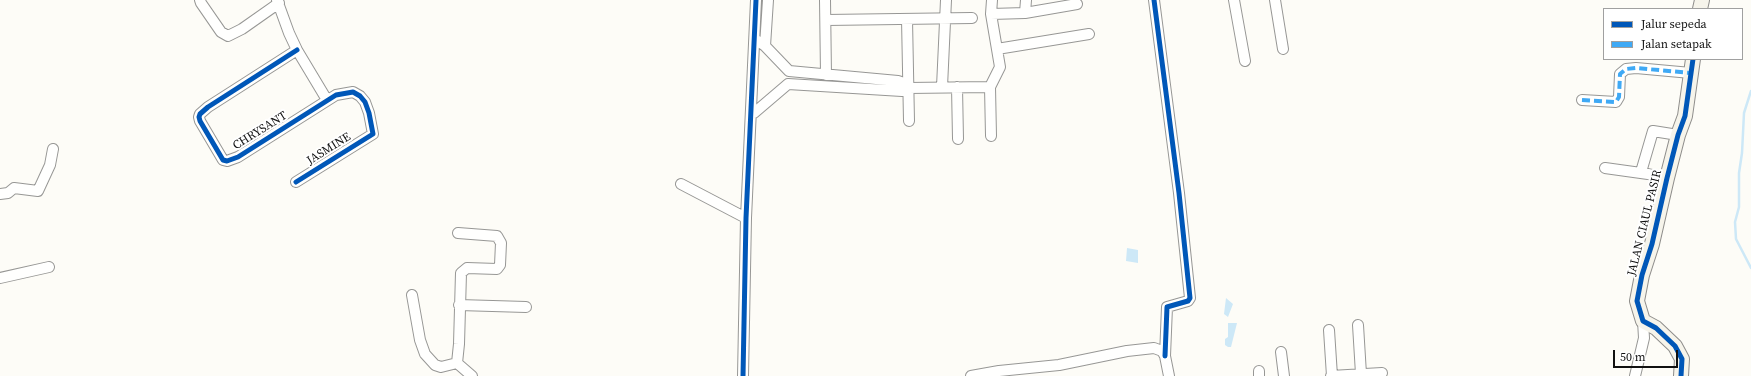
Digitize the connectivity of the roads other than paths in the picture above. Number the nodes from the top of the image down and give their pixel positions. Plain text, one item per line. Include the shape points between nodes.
1 (200, 0) edge
2 (756, 0) edge
3 (768, 0) edge
4 (825, 0) edge
5 (946, 0) edge
6 (992, 0) edge
7 (1026, 0) edge
8 (1154, 0) edge
9 (1234, 0) edge
10 (1275, 0) edge
11 (278, 2) edge
12 (1077, 4) dead end
13 (1025, 13) junction
14 (991, 14) junction
15 (945, 18) junction
16 (972, 18) dead end
17 (908, 19) junction
18 (826, 20) junction
19 (1089, 34) dead end
20 (755, 39) junction
21 (765, 46) junction
22 (997, 49) junction
23 (1283, 49) dead end
24 (297, 50) junction
25 (1245, 60) dead end
26 (1693, 60) edge
27 (789, 71) junction
28 (1692, 73) junction
29 (826, 75) junction
30 (994, 80) junction
31 (788, 84) junction
32 (942, 87) junction
33 (957, 87) junction
34 (908, 88) junction
35 (327, 100) junction
36 (1582, 100) dead end
37 (754, 113) dead end
38 (909, 121) dead end
39 (1678, 135) junction
40 (991, 136) dead end
41 (958, 139) dead end
42 (53, 149) dead end
43 (1605, 168) dead end
44 (1641, 172) junction
45 (1667, 178) junction
46 (296, 182) dead end
47 (681, 184) dead end
48 (0, 194) edge
49 (746, 218) junction
50 (458, 233) dead end
51 (49, 267) dead end
52 (0, 278) edge
53 (412, 295) dead end
54 (459, 304) junction
55 (526, 307) dead end
56 (1643, 321) junction
57 (1358, 325) dead end
58 (1329, 330) dead end
59 (1281, 352) dead end
60 (1165, 356) junction
61 (457, 363) junction
62 (1382, 373) dead end
63 (1361, 374) junction
64 (472, 376) edge
65 (743, 376) edge
66 (971, 376) edge
67 (1169, 376) edge
68 (1284, 376) edge
69 (1332, 376) edge
70 (1635, 376) edge
71 (1681, 376) edge

1 - 11 street via 221,32 228,36 242,30
2 - 20 street
3 - 21 street
4 - 18 street
5 - 15 street
6 - 14 street
7 - 13 street
8 - 60 street via 1190,298 1188,301 1167,307
9 - 25 street
10 - 23 street
11 - 24 street
12 - 13 street
13 - 14 street
14 - 22 street
15 - 16 street
15 - 17 street
15 - 32 street
17 - 18 street
17 - 34 street
18 - 29 street
19 - 22 street
20 - 21 street
20 - 49 street
21 - 27 street
22 - 30 street via 1000,67
24 - 35 street
24 - 35 street, CHRYSANT via 200,114 200,121 223,160 238,157
26 - 28 street, JALAN CIAUL PASIR
27 - 29 street
27 - 31 street
28 - 36 street via 1626,69 1620,74 1619,98 1616,102
28 - 39 street, JALAN CIAUL PASIR via 1685,116
29 - 34 street via 898,81
30 - 33 street
30 - 40 street
31 - 34 street via 902,91
31 - 37 street
32 - 33 street
32 - 34 street
33 - 41 street
34 - 38 street
35 - 46 street, JASMINE via 345,92 353,92 360,96 369,113 373,134
39 - 44 street via 1653,132
39 - 45 street, JALAN CIAUL PASIR
42 - 48 street via 50,165 38,191 14,188 8,193
43 - 44 street
44 - 45 street
45 - 56 street, JALAN CIAUL PASIR via 1639,288 1637,301
47 - 49 street
49 - 65 street
50 - 54 street via 495,235 500,237 501,244 500,265 497,269 467,268 462,271
51 - 52 street
53 - 61 street via 421,346 426,354 435,365 441,367
54 - 55 street
54 - 61 street
56 - 70 street via 1644,338
56 - 71 street via 1656,328 1675,346 1682,359
57 - 63 street
58 - 69 street
59 - 68 street
60 - 66 street via 1158,349 1141,349 1059,365
60 - 67 street
61 - 64 street
62 - 63 street
63 - 69 street

